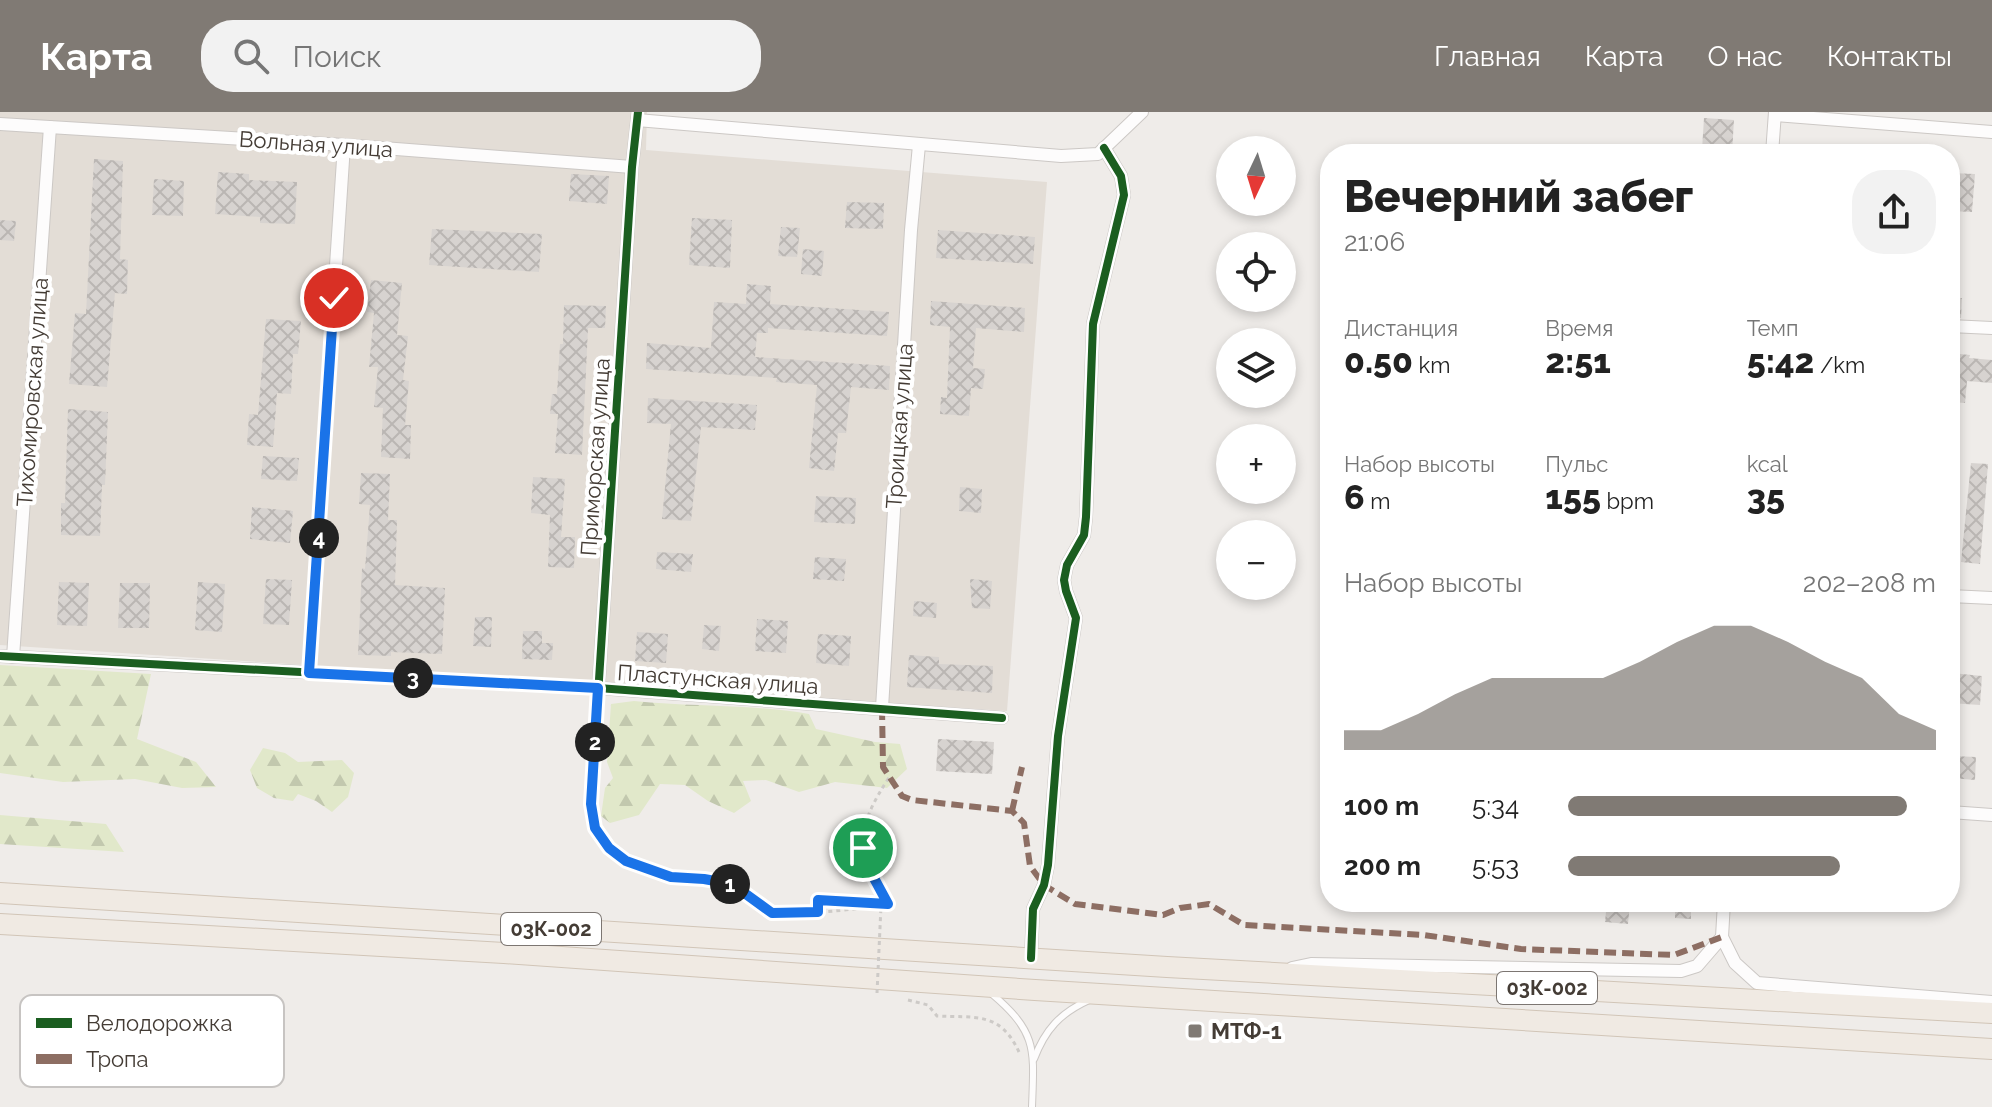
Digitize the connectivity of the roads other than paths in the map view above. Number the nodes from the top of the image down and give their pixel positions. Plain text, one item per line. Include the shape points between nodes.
1 (1142, 112) edge
2 (1775, 114) edge
3 (638, 116) edge
4 (0, 124) edge
5 (50, 127) junction
6 (1992, 132) edge
7 (1773, 144) edge
8 (344, 145) junction
9 (919, 145) junction
10 (1104, 148) junction
11 (632, 167) junction
12 (1960, 326) edge
13 (1992, 328) edge
14 (1960, 596) edge
15 (1992, 598) edge
16 (7, 656) edge
17 (309, 673) junction
18 (598, 688) junction
19 (882, 708) junction
20 (1002, 718) dead end
21 (591, 804) road end
22 (1960, 813) edge
23 (1992, 815) edge
24 (0, 893) edge
25 (1723, 912) edge
26 (0, 924) edge
27 (1722, 937) junction
28 (1031, 958) junction
29 (1275, 972) junction
30 (983, 986) junction
31 (1104, 994) junction
32 (1992, 1002) edge
33 (1992, 1013) edge
34 (1992, 1049) edge
35 (1034, 1059) junction
36 (1032, 1107) edge

1 - 10 street
2 - 6 street
2 - 7 street
3 - 9 street
3 - 11 street, Приморская улица
4 - 5 street, Вольная улица
5 - 8 street, Вольная улица
5 - 16 street, Тихомировская улица
8 - 11 street, Вольная улица
8 - 17 street
9 - 10 street via 1061,156 1098,154
9 - 19 street, Троицкая улица
10 - 28 street via 1121,176 1124,195 1093,324 1086,517 1084,535 1064,580 1076,618 1058,736 1048,865 1033,909
11 - 18 street, Приморская улица
12 - 13 street
14 - 15 street
16 - 17 street, Пластунская улица
17 - 18 street, Пластунская улица
18 - 19 street, Пластунская улица
18 - 21 street, Приморская улица
19 - 20 street, Пластунская улица
22 - 23 street
24 - 28 main road, 03К-002
25 - 27 street
26 - 30 main road, 03К-002
27 - 29 street via 1697,966 1681,971 1311,964
27 - 32 street via 1735,963 1757,983
28 - 29 main road, 03К-002
29 - 33 main road, 03К-002
30 - 31 main road, 03К-002
30 - 35 lane via 1023,1024
31 - 34 main road, 03К-002
31 - 35 lane via 1053,1022
35 - 36 lane

